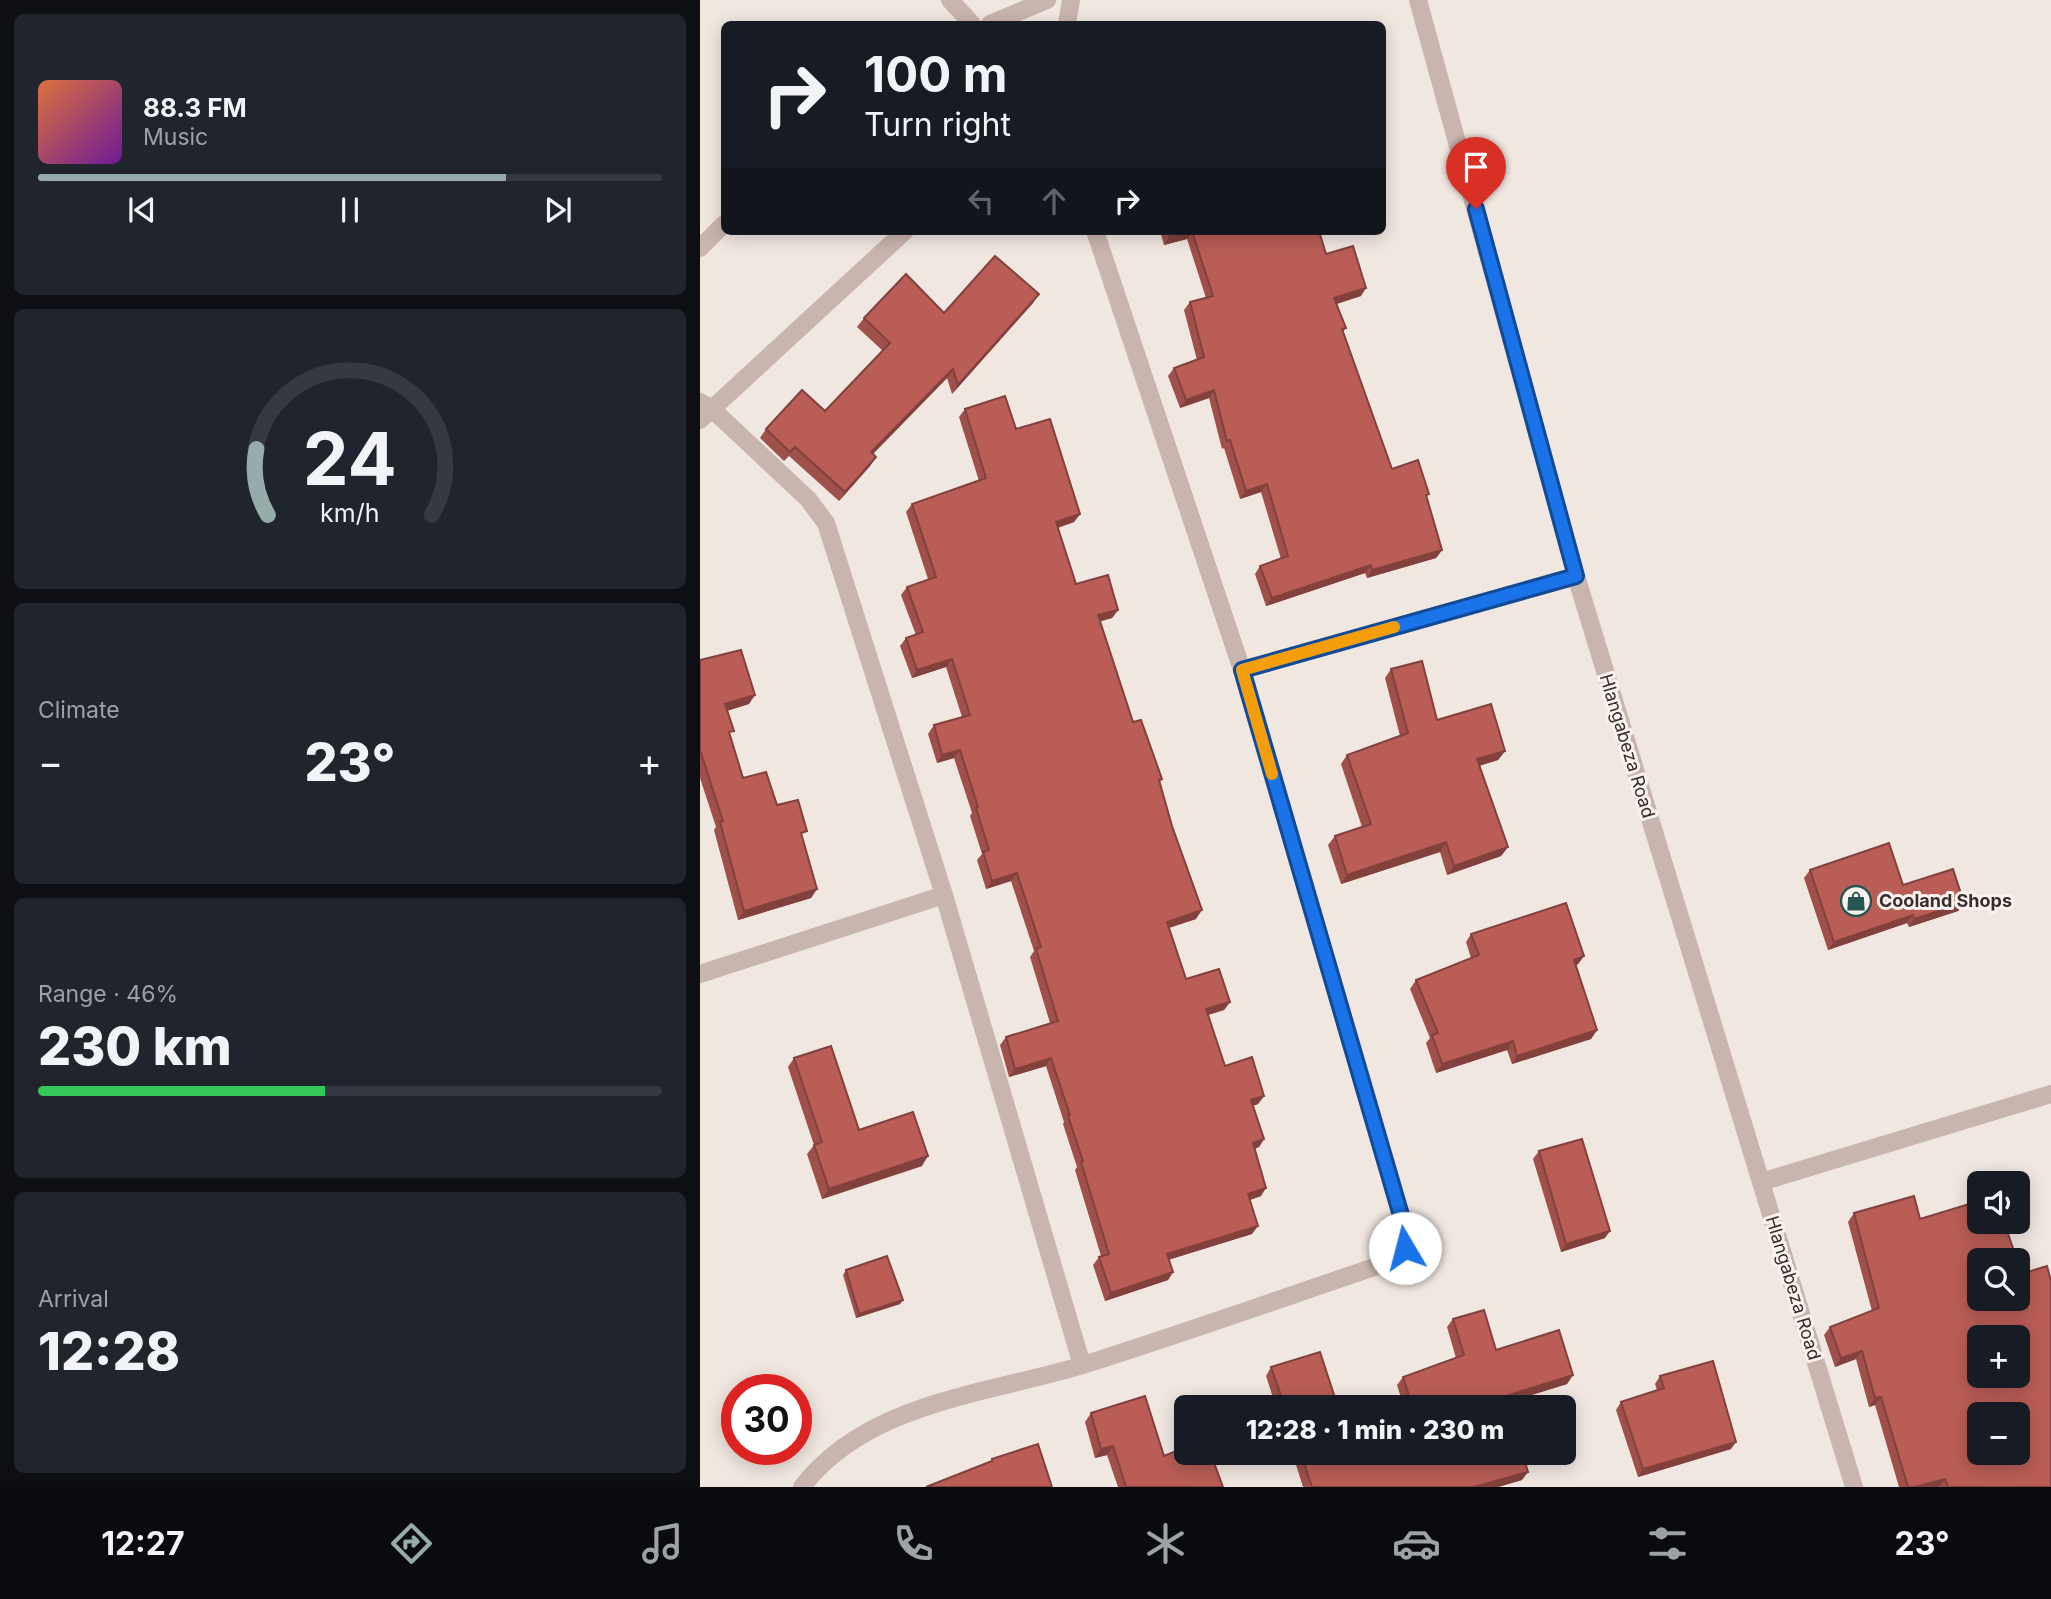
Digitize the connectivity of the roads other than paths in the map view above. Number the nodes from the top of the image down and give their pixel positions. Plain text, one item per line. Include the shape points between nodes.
1 (950, 0) edge
2 (1047, 0) edge
3 (1071, 0) edge
4 (1418, 0) edge
5 (969, 21) edge
6 (997, 21) edge
7 (1068, 21) edge
8 (721, 227) edge
9 (901, 235) edge
10 (1096, 235) edge
11 (700, 248) edge
12 (704, 410) edge
13 (1576, 576) junction
14 (1242, 670) junction
15 (944, 895) junction
16 (700, 974) edge
17 (2051, 1094) edge
18 (1761, 1182) junction
19 (1082, 1365) junction
20 (802, 1487) edge
21 (1854, 1487) edge

1 - 5 street
2 - 6 street
3 - 7 street
4 - 13 street, Hlangabeza Road
8 - 11 street
9 - 12 street
10 - 14 street
12 - 15 street via 808,499 826,523
13 - 14 street
13 - 18 street, Hlangabeza Road
14 - 19 street via 1407,1236 1405,1248 1395,1260
15 - 16 street
15 - 19 street
17 - 18 street
18 - 21 street, Hlangabeza Road
19 - 20 street via 906,1413 858,1437 816,1469

